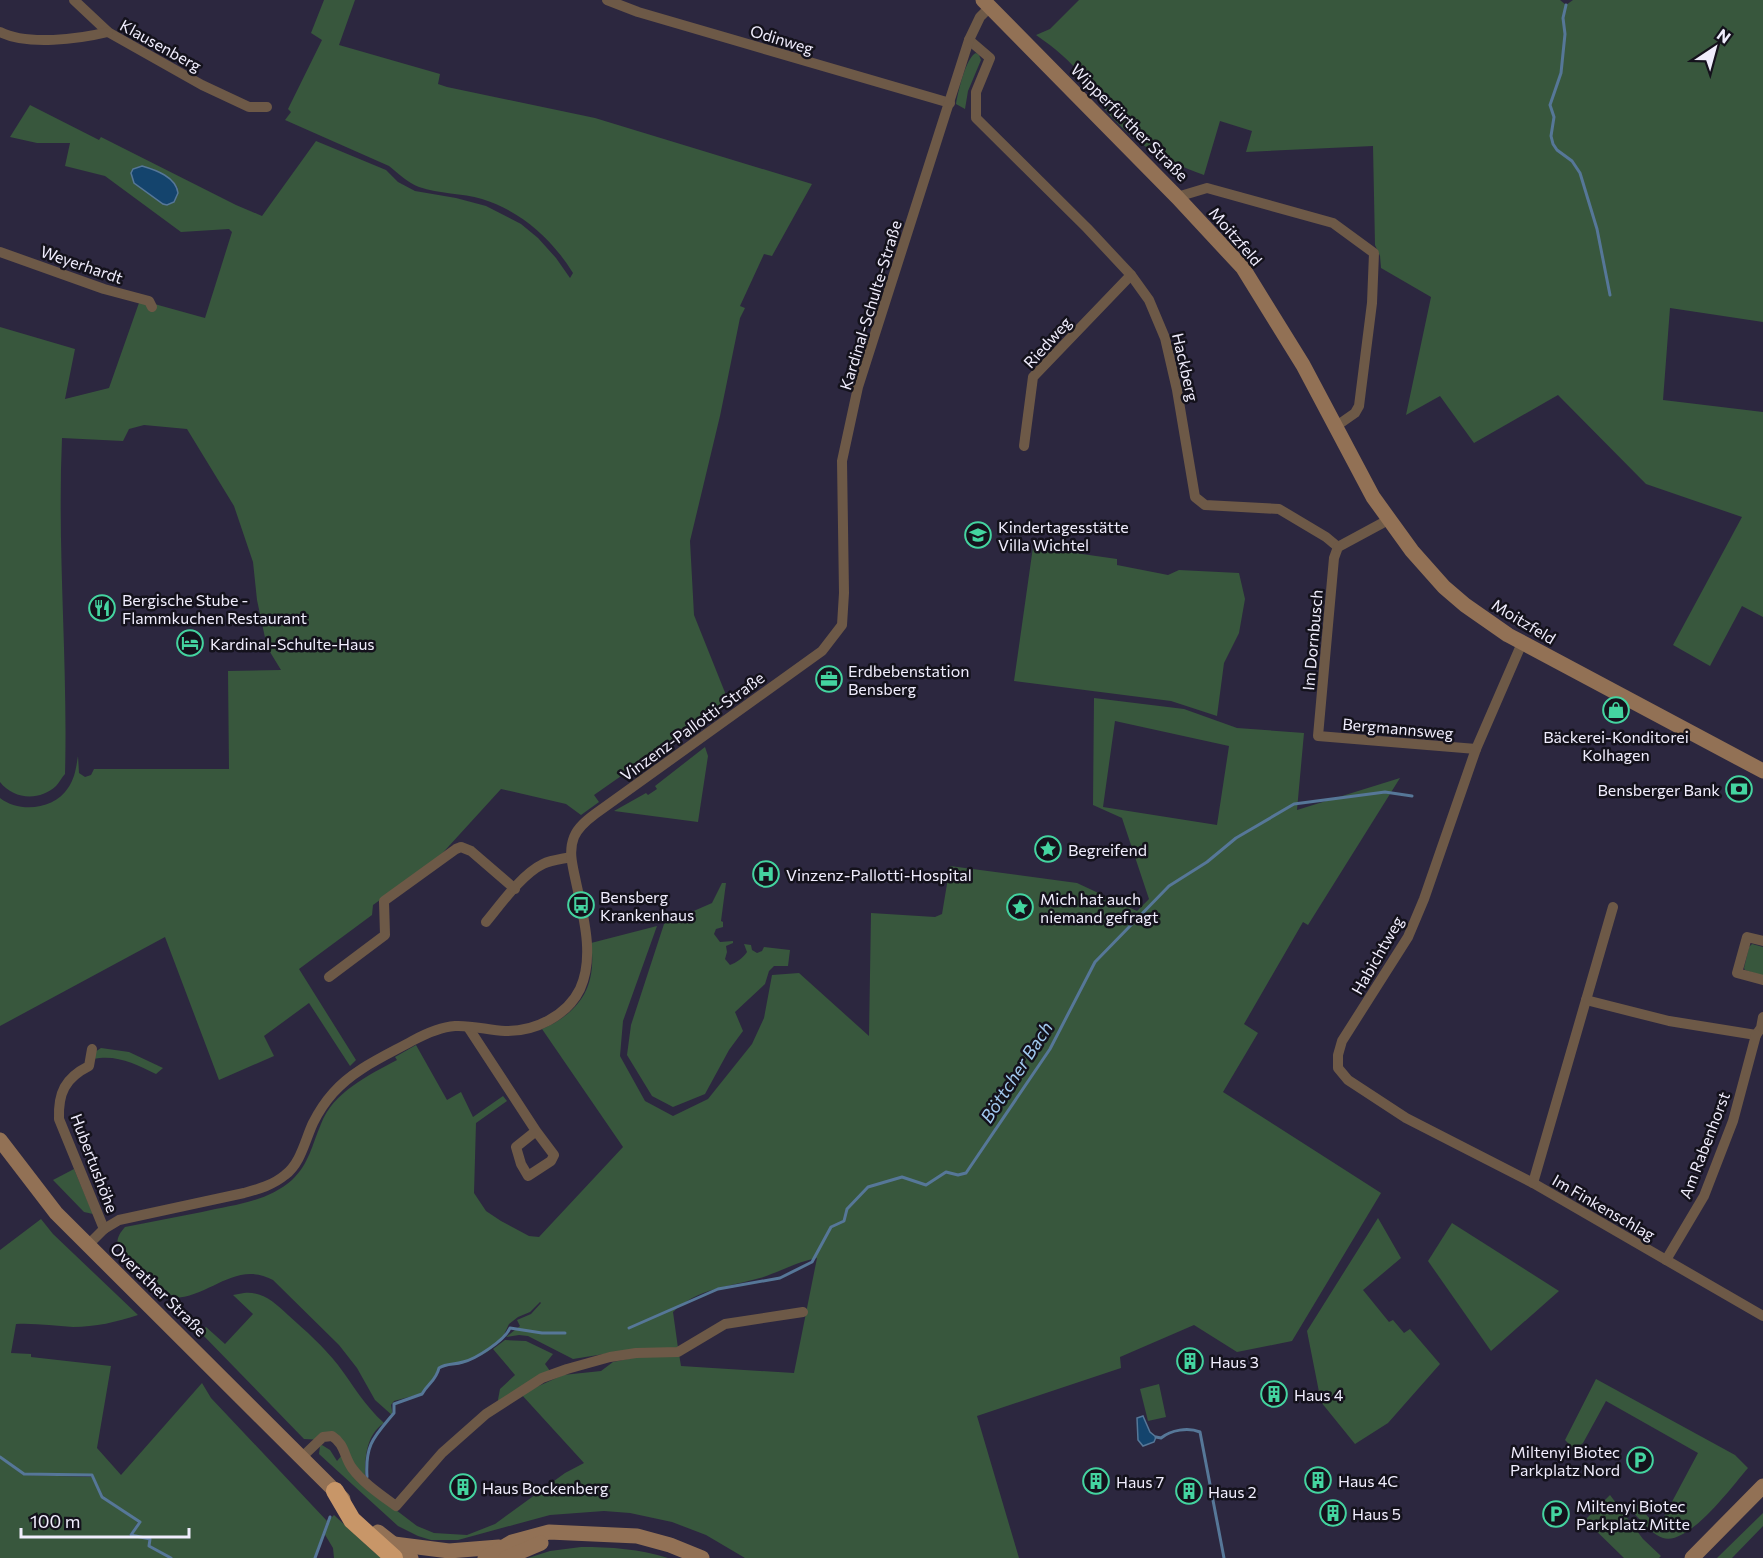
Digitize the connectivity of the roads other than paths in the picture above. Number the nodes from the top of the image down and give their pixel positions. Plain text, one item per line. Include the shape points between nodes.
1 (74, 0) edge
2 (607, 0) edge
3 (986, 4) edge
4 (0, 32) edge
5 (108, 32) junction
6 (969, 40) junction
7 (950, 103) junction
8 (267, 107) dead end
9 (1177, 197) junction
10 (0, 252) edge
11 (1131, 275) junction
12 (152, 307) dead end
13 (1335, 426) junction
14 (1024, 446) dead end
15 (1388, 520) junction
16 (1338, 547) junction
17 (842, 625) joint
18 (1522, 644) junction
19 (1318, 736) joint
20 (1476, 749) junction
21 (1761, 766) edge
22 (571, 856) junction
23 (514, 889) junction
24 (1613, 907) dead end
25 (486, 922) dead end
26 (1763, 941) edge
27 (329, 977) dead end
28 (1763, 980) edge
29 (1586, 1000) junction
30 (1763, 1017) edge
31 (468, 1027) junction
32 (1758, 1032) junction
33 (92, 1049) dead end
34 (536, 1131) dead end
35 (0, 1140) edge
36 (1533, 1183) junction
37 (104, 1229) junction
38 (88, 1245) junction
39 (1666, 1260) junction
40 (803, 1312) dead end
41 (1763, 1316) edge
42 (302, 1457) junction
43 (1763, 1486) edge
44 (335, 1491) joint
45 (573, 1533) junction
46 (536, 1545) junction
47 (393, 1551) edge
48 (504, 1553) edge
49 (411, 1558) edge
50 (484, 1558) edge
51 (520, 1558) edge
52 (702, 1558) edge
53 (1692, 1558) edge

1 - 5 street
2 - 7 street, Odinweg
3 - 6 street, Kardinal-Schulte-Straße
3 - 9 main road, Wipperfürther Straße
4 - 5 street, Klausenberg via 46,39
5 - 8 street, Klausenberg via 249,107
6 - 7 street, Kardinal-Schulte-Straße
6 - 11 street, Hackberg via 990,58 976,92 976,118
7 - 17 street, Kardinal-Schulte-Straße via 858,387 842,461
9 - 13 main road, Moitzfeld via 1243,268 1304,365
9 - 13 street, Wipperfürther Straße via 1207,188 1333,223 1374,253 1359,406
10 - 12 street, Weyerhardt via 149,301
11 - 14 street, Riedweg via 1033,377
11 - 16 street, Hackberg via 1149,300 1166,338 1195,497 1204,505 1279,509
13 - 15 main road, Moitzfeld
15 - 16 street
15 - 18 main road, Moitzfeld via 1425,569 1444,587
16 - 19 street, Im Dornbusch
17 - 22 street, Vinzenz-Pallotti-Straße via 822,651 587,820 575,835
18 - 20 street, Habichtweg
18 - 21 main road, Moitzfeld
19 - 20 street, Bergmannsweg
20 - 36 street, Habichtweg via 1408,937 1342,1041 1338,1068 1348,1080 1406,1118
22 - 23 street via 545,863
22 - 31 street via 588,959 578,993 563,1011 537,1026 506,1031
23 - 25 street
23 - 27 street via 471,851 456,849 384,901 385,935
24 - 29 street, Im Finkenschlag
26 - 28 street via 1747,937 1737,974
29 - 32 street via 1669,1021
29 - 36 street, Im Finkenschlag
30 - 32 street, Am Rabenhorst
31 - 34 street
31 - 37 street via 455,1026 421,1036 352,1074 322,1107 287,1174 264,1188 119,1220
32 - 39 street, Am Rabenhorst via 1733,1121 1704,1196
33 - 37 street, Hubertushöhe via 89,1066 78,1071 62,1092 59,1119
35 - 38 main road, Overather Straße via 56,1213
36 - 39 street, Im Finkenschlag
37 - 38 street
38 - 42 main road, Overather Straße
39 - 41 street, Im Finkenschlag
40 - 42 street via 725,1324 678,1352 610,1357 542,1378 486,1414 442,1453 396,1506 359,1476 332,1436 323,1437
42 - 44 main road, Overather Straße
43 - 53 main road
44 - 47 highway via 352,1520
45 - 46 main road
45 - 48 main road via 549,1532 512,1542
45 - 52 main road via 621,1534 654,1540
46 - 48 main road
46 - 51 main road
47 - 48 main road
47 - 49 main road
48 - 50 main road

